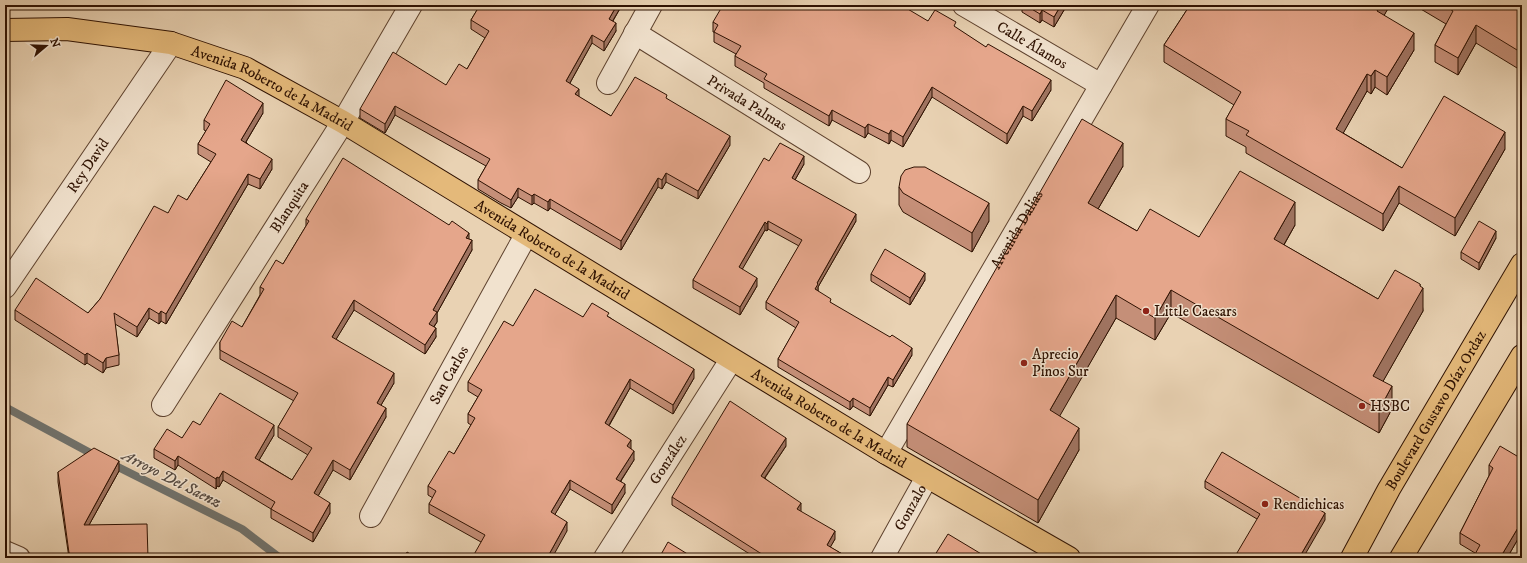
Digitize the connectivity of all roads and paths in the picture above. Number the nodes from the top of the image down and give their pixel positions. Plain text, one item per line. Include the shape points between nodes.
1 (411, 5) edge
2 (651, 5) edge
3 (964, 5) edge
4 (1148, 5) edge
5 (5, 30) edge
6 (635, 33) junction
7 (171, 43) junction
8 (608, 83) dead end
9 (1101, 85) junction
10 (343, 122) junction
11 (859, 172) dead end
12 (526, 235) junction
13 (1522, 264) edge
14 (5, 287) edge
15 (1522, 356) edge
16 (731, 360) junction
17 (163, 405) dead end
18 (886, 453) junction
19 (927, 477) junction
20 (371, 516) dead end
21 (1418, 531) junction
22 (5, 552) edge
23 (19, 558) edge
24 (604, 558) edge
25 (882, 558) edge
26 (1069, 558) edge
27 (1352, 558) edge
28 (1401, 558) edge
29 (1419, 558) edge

1 - 10 street, Blanquita
2 - 6 street
3 - 9 street, Calle Álamos
4 - 9 street, Avenida Dalias
5 - 7 main road, Avenida Roberto de la Madrid via 67,29
6 - 8 street
6 - 11 street, Privada Palmas
7 - 10 main road, Avenida Roberto de la Madrid via 245,68
7 - 14 street, Rey David
9 - 18 street, Avenida Dalias
10 - 12 main road, Avenida Roberto de la Madrid
10 - 17 street, Blanquita
12 - 16 main road, Avenida Roberto de la Madrid
12 - 20 street, San Carlos
13 - 27 main road, Boulevard Gustavo Díaz Ordaz via 1389,488
15 - 21 main road
16 - 18 main road, Avenida Roberto de la Madrid
16 - 24 street, González
18 - 19 main road, Avenida Roberto de la Madrid
19 - 25 street, Gonzalo
19 - 26 main road, Avenida Roberto de la Madrid
21 - 28 main road
21 - 29 main road
22 - 23 street

